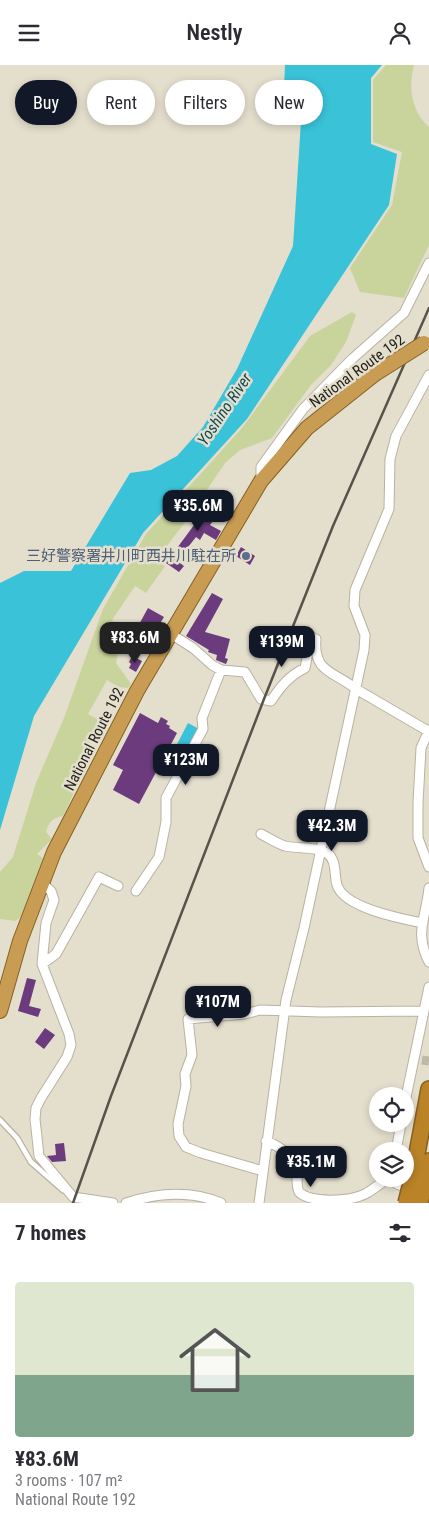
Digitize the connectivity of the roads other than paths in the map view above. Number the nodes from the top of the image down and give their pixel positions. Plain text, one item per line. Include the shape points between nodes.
1 (429, 263) edge
2 (426, 341) edge
3 (429, 375) edge
4 (262, 481) junction
5 (171, 634) junction
6 (222, 670) junction
7 (356, 689) junction
8 (428, 731) edge
9 (261, 833) dead end
10 (320, 851) junction
11 (429, 867) edge
12 (42, 883) junction
13 (118, 886) dead end
14 (429, 888) edge
15 (136, 891) dead end
16 (423, 923) junction
17 (429, 962) edge
18 (42, 964) junction
19 (6, 974) edge
20 (429, 987) edge
21 (0, 1011) edge
22 (285, 1011) junction
23 (423, 1011) junction
24 (410, 1087) edge
25 (429, 1089) edge
26 (0, 1120) edge
27 (266, 1141) junction
28 (429, 1161) edge
29 (263, 1171) junction
30 (423, 1182) edge
31 (374, 1187) edge
32 (70, 1195) junction
33 (113, 1203) edge
34 (126, 1203) edge
35 (220, 1203) edge
36 (260, 1203) edge
37 (406, 1203) edge
38 (420, 1203) edge

1 - 4 street via 404,313 338,373 298,415 261,467
2 - 4 highway, National Route 192, bridge via 375,374 307,428
3 - 7 street via 396,436 390,459 389,509 355,590 354,606 365,635
4 - 5 highway, National Route 192
5 - 6 street
5 - 12 highway, National Route 192 via 95,770
6 - 7 street via 245,672 261,699 271,701 283,683 305,668 311,637 316,639 320,666
6 - 15 street via 202,718 203,729 166,798 166,822 159,857
7 - 8 street
7 - 10 street
8 - 11 street via 421,749 418,837
9 - 10 street via 285,846
10 - 16 street via 329,854 334,863 342,894 372,911
10 - 22 street
12 - 18 street via 51,891 54,900 46,923
12 - 19 highway, National Route 192
13 - 18 street via 99,877 56,955
14 - 16 street
16 - 17 street via 420,936
18 - 32 street via 71,1045 36,1109 35,1136 43,1164
19 - 21 highway, National Route 192
20 - 23 street
22 - 23 street
22 - 27 street
22 - 29 street via 260,1010 188,1019 192,1055 185,1074 179,1136 186,1147
23 - 24 street via 418,1059
25 - 30 highway
26 - 32 lane via 17,1138 31,1162
27 - 29 street
27 - 31 street via 290,1156 298,1191 306,1199 316,1202 355,1198
28 - 30 highway
29 - 36 street
30 - 37 highway, bridge
30 - 38 highway, bridge
32 - 33 street via 76,1199
34 - 35 street via 144,1197 175,1194 205,1196

